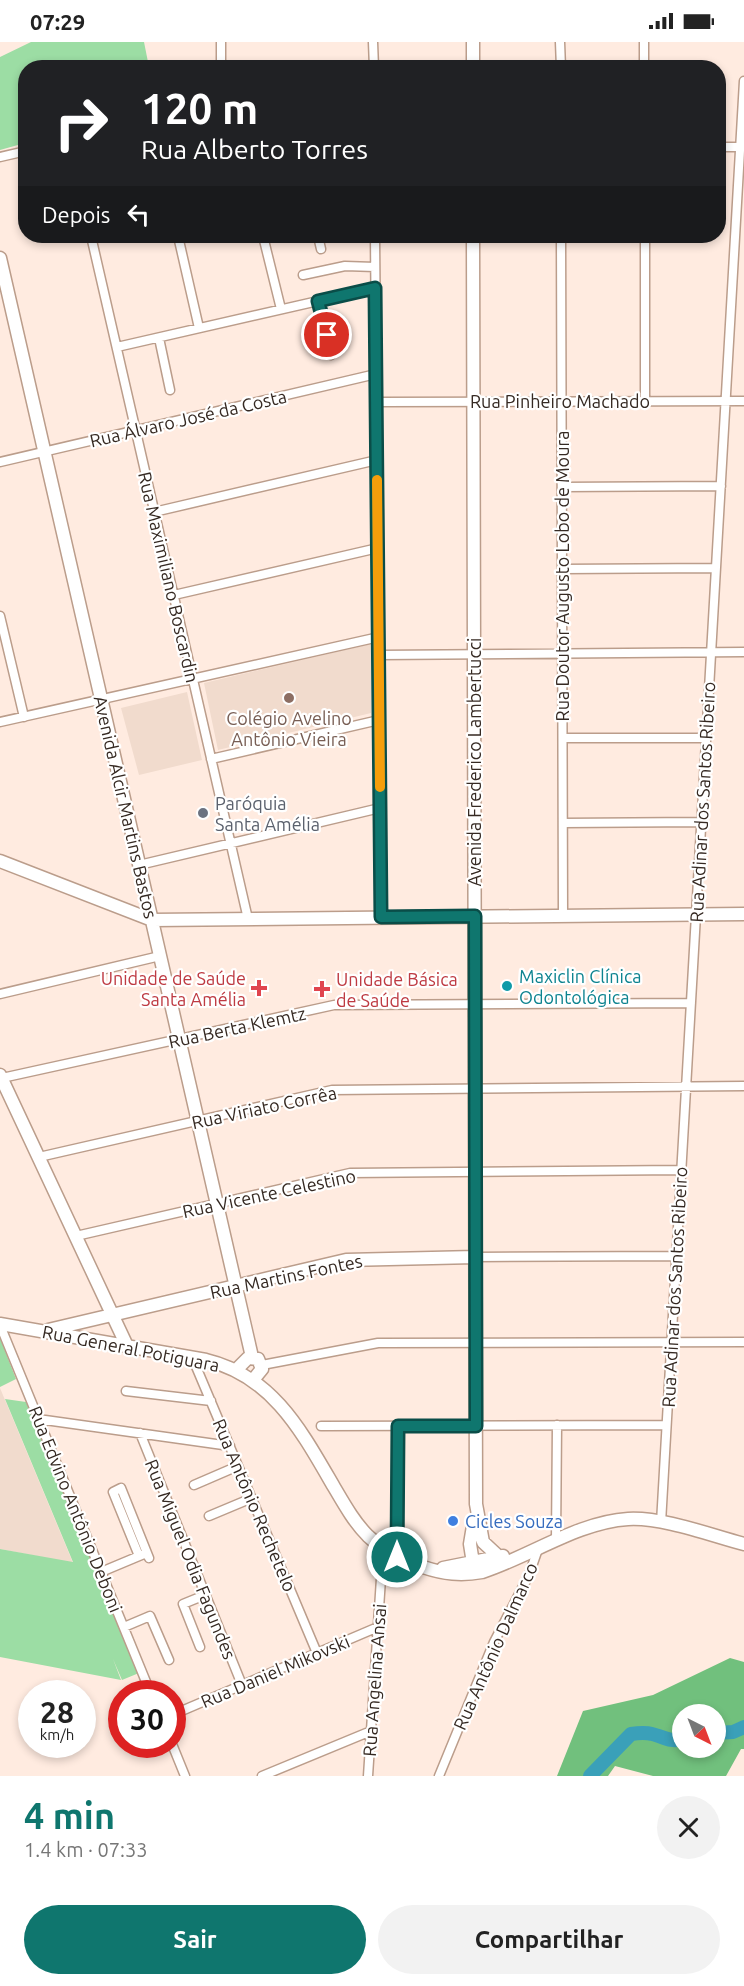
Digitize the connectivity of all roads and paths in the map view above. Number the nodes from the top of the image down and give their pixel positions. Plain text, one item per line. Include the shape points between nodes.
1 (221, 42) edge
2 (373, 42) edge
3 (473, 42) edge
4 (560, 42) edge
5 (644, 42) edge
6 (221, 60) edge
7 (374, 60) edge
8 (473, 60) edge
9 (561, 60) edge
10 (644, 60) edge
11 (744, 81) edge
12 (726, 147) edge
13 (742, 147) edge
14 (18, 153) edge
15 (0, 157) edge
16 (93, 243) edge
17 (180, 243) edge
18 (265, 243) edge
19 (320, 243) edge
20 (375, 243) edge
21 (473, 243) edge
22 (561, 243) edge
23 (645, 243) edge
24 (321, 249) dead end
25 (0, 258) edge
26 (375, 267) junction
27 (303, 275) dead end
28 (375, 288) junction
29 (318, 301) junction
30 (281, 309) junction
31 (199, 328) junction
32 (159, 338) junction
33 (117, 347) junction
34 (331, 355) dead end
35 (376, 374) junction
36 (170, 390) dead end
37 (474, 401) junction
38 (562, 401) junction
39 (645, 401) junction
40 (725, 401) junction
41 (744, 401) edge
42 (377, 402) junction
43 (136, 430) junction
44 (44, 452) junction
45 (377, 460) junction
46 (0, 462) edge
47 (721, 486) junction
48 (562, 487) junction
49 (154, 512) junction
50 (378, 548) junction
51 (716, 568) junction
52 (562, 569) junction
53 (174, 595) junction
54 (0, 616) edge
55 (379, 637) junction
56 (744, 652) edge
57 (711, 653) junction
58 (474, 654) junction
59 (563, 654) junction
60 (379, 655) junction
61 (193, 679) junction
62 (101, 699) junction
63 (24, 717) junction
64 (379, 720) junction
65 (0, 722) edge
66 (563, 738) junction
67 (706, 738) junction
68 (211, 759) junction
69 (380, 807) junction
70 (701, 822) junction
71 (563, 823) junction
72 (231, 843) junction
73 (0, 861) edge
74 (139, 865) junction
75 (696, 914) junction
76 (744, 914) edge
77 (475, 916) junction
78 (564, 916) junction
79 (381, 917) junction
80 (248, 919) junction
81 (152, 920) junction
82 (160, 956) junction
83 (0, 994) edge
84 (691, 1003) junction
85 (475, 1004) junction
86 (179, 1039) junction
87 (1, 1076) edge
88 (744, 1086) edge
89 (686, 1087) junction
90 (475, 1088) junction
91 (198, 1121) junction
92 (39, 1157) junction
93 (681, 1170) junction
94 (475, 1172) junction
95 (217, 1203) junction
96 (76, 1236) junction
97 (676, 1256) junction
98 (475, 1257) junction
99 (236, 1286) junction
100 (113, 1315) junction
101 (0, 1325) edge
102 (44, 1331) junction
103 (476, 1342) junction
104 (671, 1342) junction
105 (744, 1342) edge
106 (127, 1346) junction
107 (192, 1357) junction
108 (257, 1361) junction
109 (236, 1370) junction
110 (253, 1380) junction
111 (126, 1391) dead end
112 (211, 1401) junction
113 (38, 1419) junction
114 (557, 1425) junction
115 (666, 1425) junction
116 (321, 1426) dead end
117 (398, 1426) junction
118 (476, 1426) junction
119 (140, 1433) junction
120 (230, 1446) junction
121 (238, 1466) junction
122 (194, 1485) dead end
123 (252, 1498) junction
124 (476, 1504) junction
125 (209, 1516) dead end
126 (661, 1523) junction
127 (556, 1541) junction
128 (744, 1544) edge
129 (383, 1548) junction
130 (536, 1549) junction
131 (145, 1556) junction
132 (397, 1557) junction
133 (496, 1562) junction
134 (473, 1563) junction
135 (422, 1566) junction
136 (101, 1572) junction
137 (205, 1595) junction
138 (124, 1627) junction
139 (378, 1627) junction
140 (200, 1647) dead end
141 (317, 1653) junction
142 (169, 1660) dead end
143 (145, 1680) edge
144 (242, 1685) junction
145 (186, 1709) edge
146 (371, 1731) junction
147 (178, 1758) edge
148 (185, 1776) edge
149 (262, 1776) edge
150 (368, 1776) edge
151 (439, 1776) edge

1 - 6 street
2 - 7 street
3 - 8 street
4 - 9 street
5 - 10 street
11 - 13 street, Rua Adinar dos Santos Ribeiro
12 - 13 street
13 - 40 street, Rua Adinar dos Santos Ribeiro
14 - 15 street
16 - 33 street, Rua Maximiliano Boscardin
17 - 31 street
18 - 30 street
19 - 24 street
20 - 26 street
21 - 37 street, Avenida Frederico Lambertucci
22 - 38 street, Rua Doutor Augusto Lobo de Moura
23 - 39 street
25 - 44 street, Avenida Alcir Martins Bastos
26 - 27 street via 345,266
26 - 28 street
28 - 29 street
28 - 35 street
29 - 30 street
29 - 34 street
30 - 31 street
31 - 32 street
32 - 33 street
32 - 36 street
33 - 43 street, Rua Maximiliano Boscardin
35 - 42 street
35 - 43 street, Rua Álvaro José da Costa
37 - 38 street, Rua Pinheiro Machado
37 - 42 street, Rua Pinheiro Machado
37 - 58 street, Avenida Frederico Lambertucci
38 - 39 street, Rua Pinheiro Machado
38 - 48 street, Rua Doutor Augusto Lobo de Moura
39 - 40 street, Rua Pinheiro Machado
40 - 41 street, Rua Pinheiro Machado
40 - 47 street, Rua Adinar dos Santos Ribeiro
42 - 45 street
43 - 44 street, Rua Álvaro José da Costa
43 - 49 street, Rua Maximiliano Boscardin
44 - 46 street, Rua Álvaro José da Costa
44 - 62 street, Avenida Alcir Martins Bastos
45 - 49 street
45 - 50 street
47 - 48 street
47 - 51 street, Rua Adinar dos Santos Ribeiro
48 - 52 street, Rua Doutor Augusto Lobo de Moura
49 - 53 street, Rua Maximiliano Boscardin
50 - 53 street
50 - 55 street
51 - 52 street
51 - 57 street, Rua Adinar dos Santos Ribeiro
52 - 59 street, Rua Doutor Augusto Lobo de Moura
53 - 61 street, Rua Maximiliano Boscardin
54 - 63 street
55 - 60 street
55 - 61 street
56 - 57 street
57 - 59 street
57 - 67 street, Rua Adinar dos Santos Ribeiro
58 - 59 street
58 - 60 street
58 - 77 street, Avenida Frederico Lambertucci
59 - 66 street, Rua Doutor Augusto Lobo de Moura
60 - 64 street
61 - 62 street
61 - 68 street, Rua Maximiliano Boscardin
62 - 63 street
62 - 74 street, Avenida Alcir Martins Bastos
63 - 65 street
64 - 68 street
64 - 69 street
66 - 67 street
66 - 71 street, Rua Doutor Augusto Lobo de Moura
67 - 70 street, Rua Adinar dos Santos Ribeiro
68 - 72 street, Rua Maximiliano Boscardin
69 - 72 street
69 - 79 street
70 - 71 street
70 - 75 street, Rua Adinar dos Santos Ribeiro
71 - 78 street, Rua Doutor Augusto Lobo de Moura
72 - 74 street
72 - 80 street, Rua Maximiliano Boscardin
73 - 81 street
74 - 81 street, Avenida Alcir Martins Bastos
75 - 76 street
75 - 78 street
75 - 84 street, Rua Adinar dos Santos Ribeiro
77 - 78 street
77 - 79 street
77 - 85 street, Avenida Frederico Lambertucci
79 - 80 street
80 - 81 street
81 - 82 street, Avenida Alcir Martins Bastos
82 - 83 street
82 - 86 street, Avenida Alcir Martins Bastos
84 - 85 street, Rua Berta Klemtz
84 - 89 street, Rua Adinar dos Santos Ribeiro
85 - 86 street, Rua Berta Klemtz via 334,1005
85 - 90 street, Avenida Frederico Lambertucci
86 - 87 street, Rua Berta Klemtz
86 - 91 street, Avenida Alcir Martins Bastos
87 - 92 street
88 - 89 street, Rua Viriato Corrêa
89 - 90 street, Rua Viriato Corrêa
89 - 93 street, Rua Adinar dos Santos Ribeiro
90 - 91 street, Rua Viriato Corrêa via 332,1090
90 - 94 street, Avenida Frederico Lambertucci
91 - 92 street, Rua Viriato Corrêa
91 - 95 street, Avenida Alcir Martins Bastos
92 - 96 street
93 - 94 street, Rua Vicente Celestino
93 - 97 street, Rua Adinar dos Santos Ribeiro
94 - 95 street, Rua Vicente Celestino via 346,1174
94 - 98 street, Avenida Frederico Lambertucci
95 - 96 street, Rua Vicente Celestino
95 - 99 street, Avenida Alcir Martins Bastos
96 - 100 street
97 - 98 street, Rua Martins Fontes
97 - 104 street, Rua Adinar dos Santos Ribeiro
98 - 99 street, Rua Martins Fontes via 346,1260
98 - 103 street, Avenida Frederico Lambertucci
99 - 100 street, Rua Martins Fontes
99 - 108 street, Avenida Alcir Martins Bastos
100 - 102 street, Rua Martins Fontes
100 - 106 street
101 - 102 street, Rua General Potiguara
101 - 113 street, Rua Edvino Antônio Deboni
102 - 106 street, Rua General Potiguara
103 - 104 street
103 - 108 street via 364,1344
103 - 118 street, Avenida Frederico Lambertucci
104 - 105 street
104 - 115 street, Rua Adinar dos Santos Ribeiro
106 - 107 street, Rua General Potiguara
107 - 109 street, Rua General Potiguara
107 - 112 street, Rua Antônio Rechetelo
108 - 109 street via 245,1360
108 - 110 street via 260,1373
109 - 110 street, Rua General Potiguara
110 - 129 street, Rua General Potiguara via 293,1419 354,1519
111 - 112 street
112 - 120 street, Rua Antônio Rechetelo
113 - 119 street
113 - 136 street, Rua Edvino Antônio Deboni
114 - 115 street
114 - 118 street
114 - 127 street
115 - 126 street, Rua Adinar dos Santos Ribeiro
116 - 117 street
117 - 118 street
117 - 132 street
118 - 124 street, Avenida Frederico Lambertucci
119 - 120 street
119 - 137 street, Rua Miguel Odia Fagundes
120 - 121 street, Rua Antônio Rechetelo
121 - 122 street
121 - 123 street, Rua Antônio Rechetelo
123 - 125 street
123 - 141 street, Rua Antônio Rechetelo
124 - 133 street, Avenida Frederico Lambertucci via 483,1542
124 - 134 street, Avenida Frederico Lambertucci via 470,1544
126 - 127 street, Rua General Potiguara via 616,1521
126 - 128 street, Rua General Potiguara
127 - 130 street, Rua General Potiguara
129 - 132 street, Rua General Potiguara
129 - 139 street, Rua Angelina Ansai
130 - 133 street, Rua General Potiguara
130 - 151 street, Rua Antônio Dalmarco via 529,1575 491,1648
131 - 131 street via 121,1488 113,1492
131 - 136 street
132 - 135 street, Rua General Potiguara
133 - 134 street, Rua General Potiguara
133 - 135 street, Rua General Potiguara via 463,1575
134 - 135 street, Rua General Potiguara via 451,1568
136 - 138 street, Rua Edvino Antônio Deboni
137 - 140 street via 183,1604
137 - 144 street, Rua Miguel Odia Fagundes
138 - 142 street via 150,1616
138 - 143 street, Rua Edvino Antônio Deboni
139 - 141 street, Rua Daniel Mikovski
139 - 146 street, Rua Angelina Ansai
141 - 144 street, Rua Daniel Mikovski
144 - 145 street, Rua Daniel Mikovski
146 - 149 street
146 - 150 street, Rua Angelina Ansai
147 - 148 street

